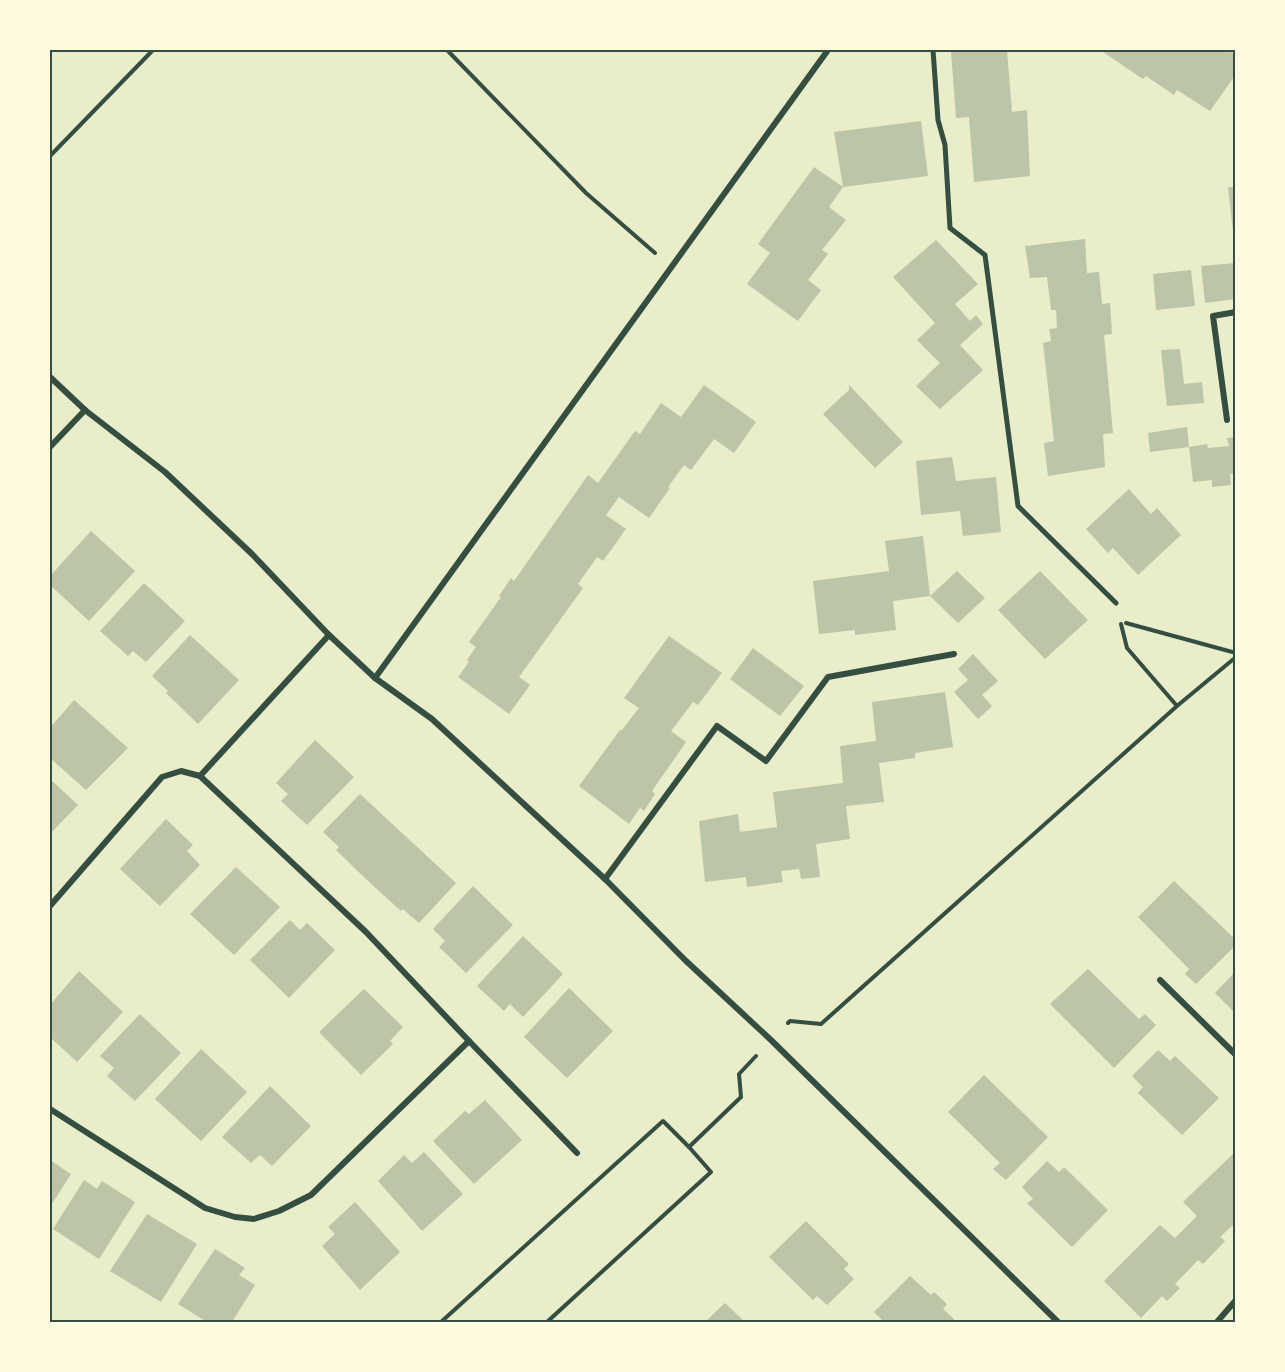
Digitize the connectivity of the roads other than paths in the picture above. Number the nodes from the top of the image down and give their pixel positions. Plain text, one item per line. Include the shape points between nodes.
1 (828, 50) edge
2 (933, 50) edge
3 (1236, 312) edge
4 (50, 377) edge
5 (86, 410) junction
6 (1227, 420) dead end
7 (50, 447) edge
8 (1116, 603) dead end
9 (329, 635) junction
10 (954, 654) dead end
11 (375, 678) junction
12 (200, 776) junction
13 (605, 879) junction
14 (50, 906) edge
15 (1160, 980) dead end
16 (469, 1041) junction
17 (1236, 1055) edge
18 (50, 1109) edge
19 (577, 1153) dead end
20 (1236, 1300) edge
21 (1058, 1323) edge
22 (1217, 1323) edge

1 - 11 street
2 - 8 street via 950,228 985,255 1018,506
3 - 6 street via 1213,316
4 - 5 street
5 - 7 street
5 - 9 street via 165,472 252,554
9 - 11 street
9 - 12 street
10 - 13 street via 828,677 766,761 717,726
11 - 13 street via 432,719
12 - 14 street via 181,771 162,777
12 - 16 street via 366,932
13 - 21 street
15 - 17 street
16 - 18 street via 311,1196 254,1219 205,1208
16 - 19 street
20 - 22 street

